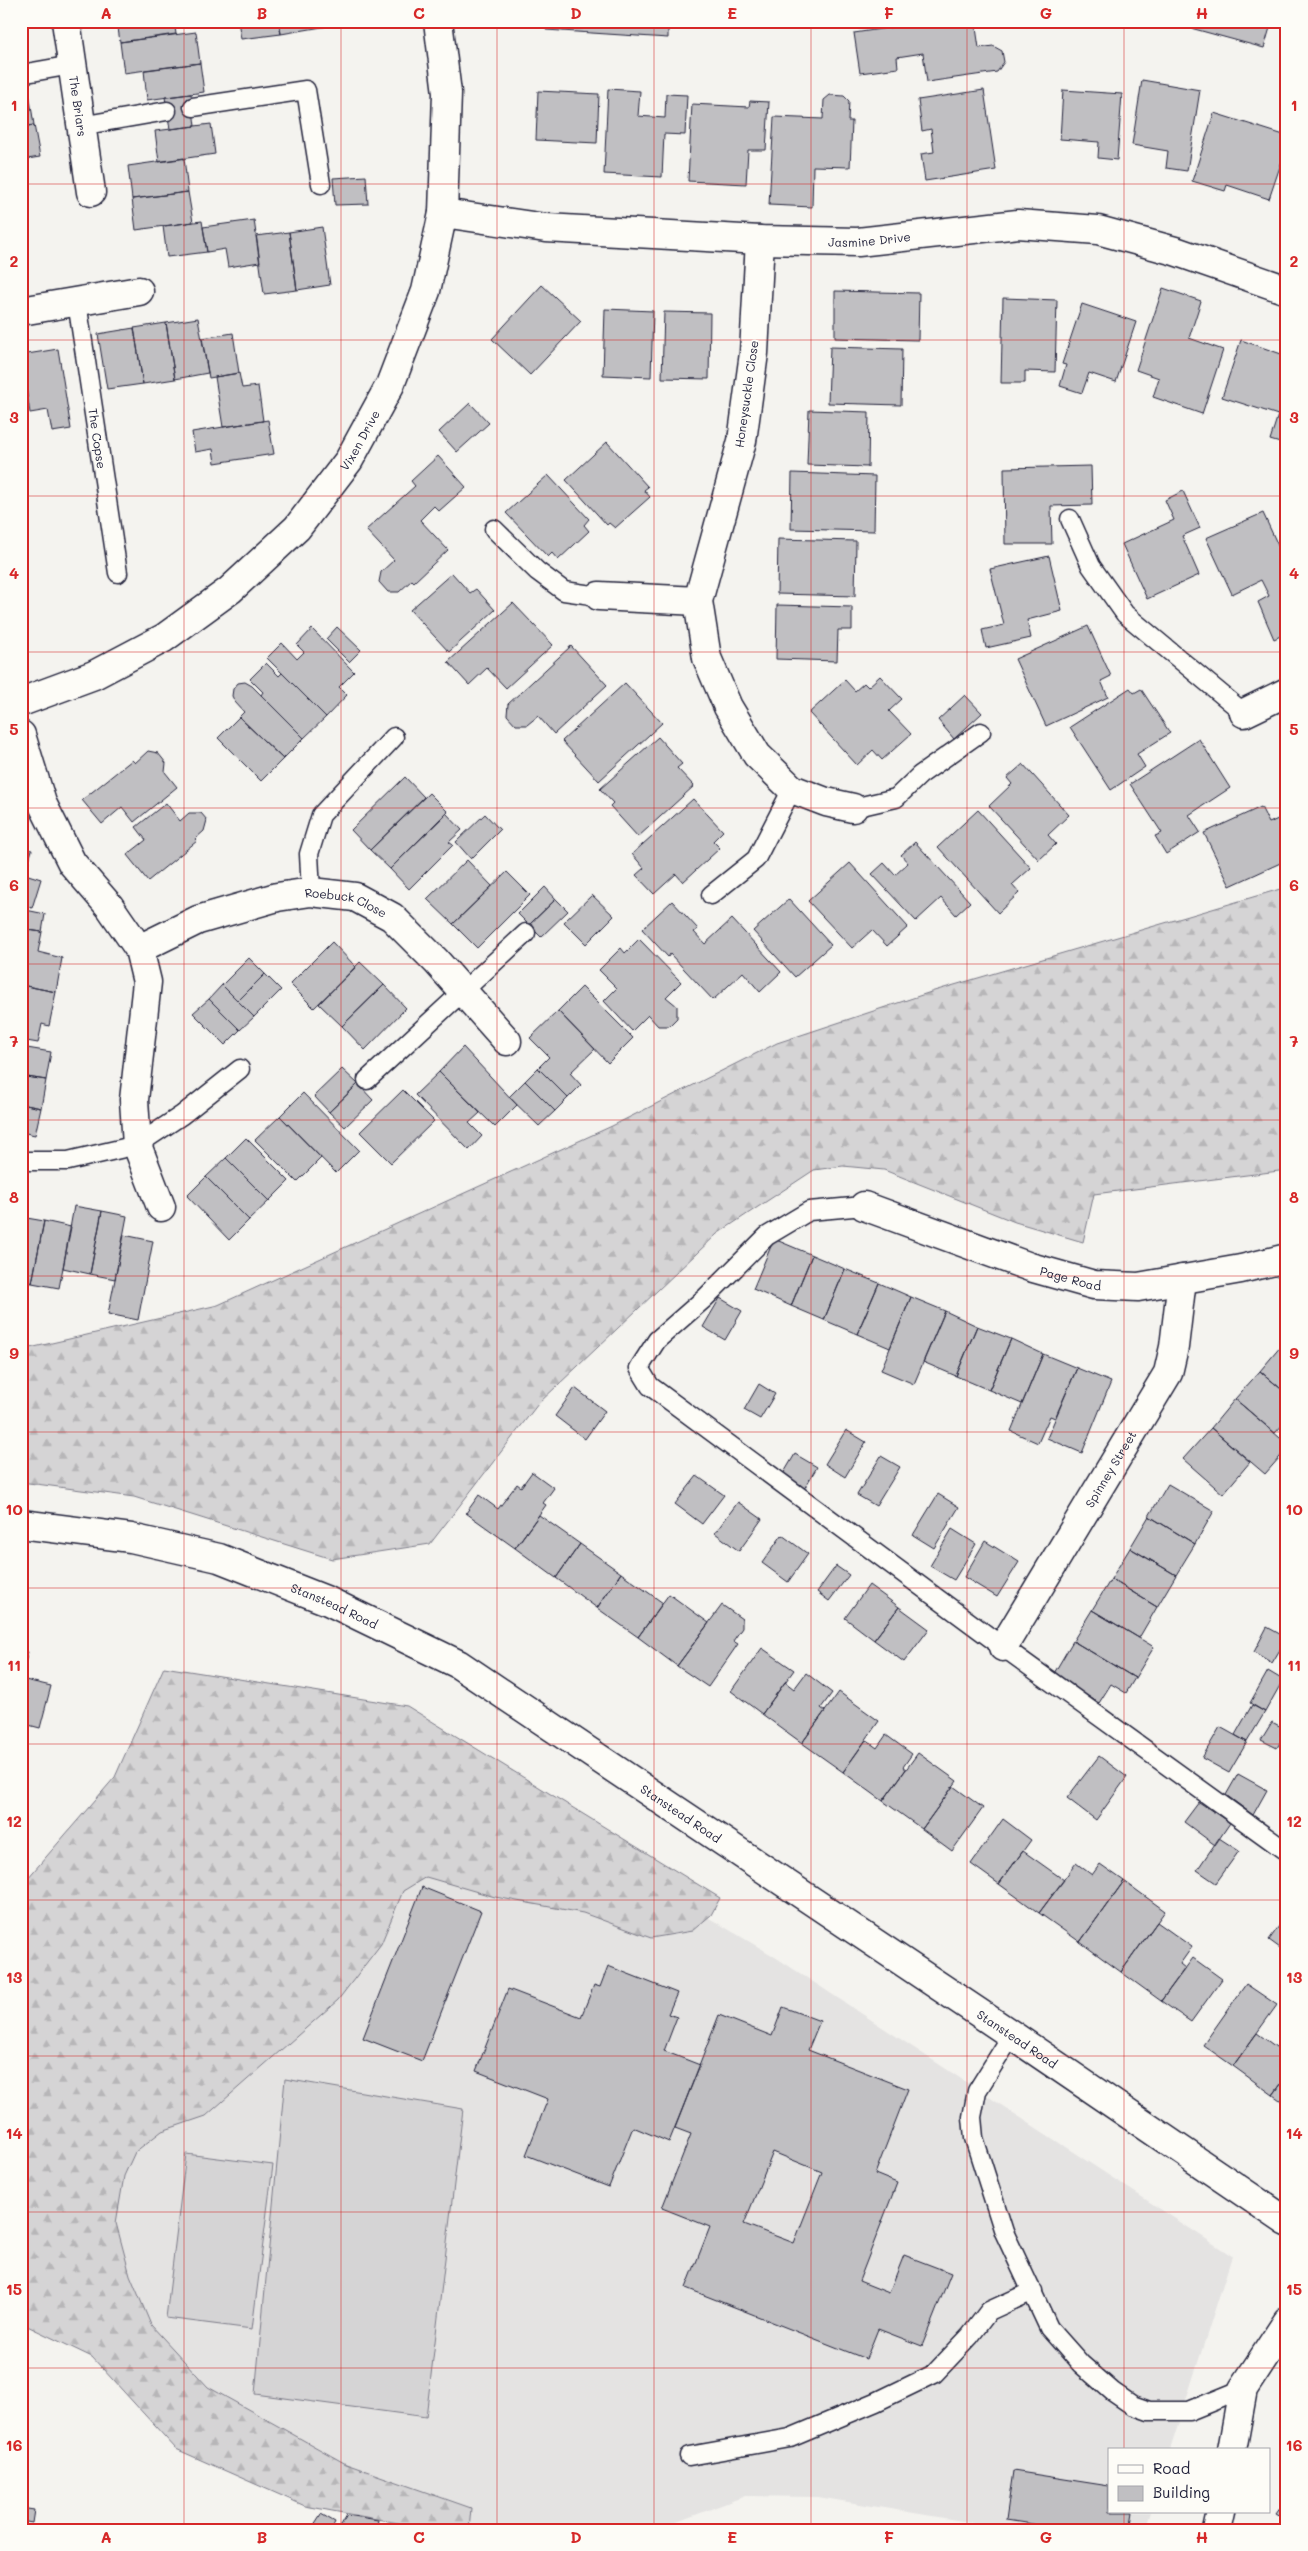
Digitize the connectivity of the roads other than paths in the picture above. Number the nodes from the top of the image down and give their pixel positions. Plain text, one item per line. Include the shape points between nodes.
1 (66, 21) edge
2 (438, 21) edge
3 (72, 65) junction
4 (21, 74) edge
5 (193, 107) dead end
6 (167, 111) dead end
7 (80, 126) junction
8 (321, 184) dead end
9 (91, 192) dead end
10 (443, 213) junction
11 (760, 240) junction
12 (1287, 290) edge
13 (139, 292) dead end
14 (77, 302) junction
15 (21, 311) edge
16 (1070, 519) dead end
17 (494, 529) dead end
18 (118, 573) dead end
19 (599, 596) joint
20 (698, 602) junction
21 (1287, 692) edge
22 (21, 702) edge
23 (1244, 713) joint
24 (981, 732) dead end
25 (21, 735) edge
26 (394, 737) dead end
27 (792, 789) junction
28 (853, 808) joint
29 (311, 892) junction
30 (711, 895) dead end
31 (526, 933) dead end
32 (139, 949) junction
33 (463, 991) junction
34 (507, 1041) dead end
35 (240, 1069) dead end
36 (367, 1080) dead end
37 (137, 1145) junction
38 (21, 1161) edge
39 (864, 1206) joint
40 (161, 1207) dead end
41 (1287, 1258) edge
42 (1182, 1279) junction
43 (21, 1524) edge
44 (1003, 1647) junction
45 (1287, 1852) edge
46 (1012, 2035) junction
47 (1287, 2222) edge
48 (1033, 2291) junction
49 (1287, 2322) edge
50 (1243, 2389) junction
51 (1232, 2448) edge
52 (689, 2456) dead end
53 (1220, 2514) edge
54 (1217, 2530) edge

1 - 3 street, The Briars
2 - 10 street, Vixen Drive via 447,93
3 - 4 lane
3 - 7 street, The Briars
5 - 8 lane via 306,90
6 - 7 lane
7 - 9 street, The Briars
10 - 11 street, Jasmine Drive via 546,228
10 - 22 street, Vixen Drive via 426,291 390,385 349,460 296,528 230,590 164,638 94,675
11 - 12 street, Jasmine Drive via 858,242 1018,224 1098,230 1175,251
11 - 20 street, Honeysuckle Close via 754,353 742,440
13 - 14 street
14 - 15 street
14 - 18 lane, The Copse
16 - 23 lane via 1091,566 1125,614
17 - 19 lane via 537,571 564,591
19 - 20 street
20 - 27 street, Honeysuckle Close via 707,658 728,707 757,755
21 - 23 street
24 - 28 lane via 920,775 896,798
25 - 32 street via 42,804 72,864 110,907
26 - 29 lane via 321,815 309,854
27 - 28 street
27 - 30 lane via 756,859
29 - 32 street, Roebuck Close via 277,897 198,920
29 - 33 street, Roebuck Close via 355,897 392,917
31 - 33 lane
32 - 37 street via 147,982 134,1100
33 - 34 street, Roebuck Close
33 - 36 lane
35 - 37 lane
37 - 38 lane via 68,1161
37 - 40 street
39 - 42 street, Page Road via 1030,1267 1094,1285 1138,1286
39 - 44 lane via 809,1211 768,1236 657,1340 639,1368 650,1386
41 - 42 street, Page Road
42 - 44 street, Spinney Street via 1168,1373
43 - 46 street, Stanstead Road via 131,1538 219,1558 328,1601 458,1664
44 - 45 lane
46 - 47 street, Stanstead Road
46 - 48 lane via 977,2091 972,2117 979,2157 1004,2232
48 - 50 lane via 1049,2328 1068,2350 1106,2387 1132,2405 1149,2411 1189,2411
48 - 52 lane via 989,2312 934,2374 884,2398 790,2438
49 - 50 street
50 - 51 street
53 - 54 street

